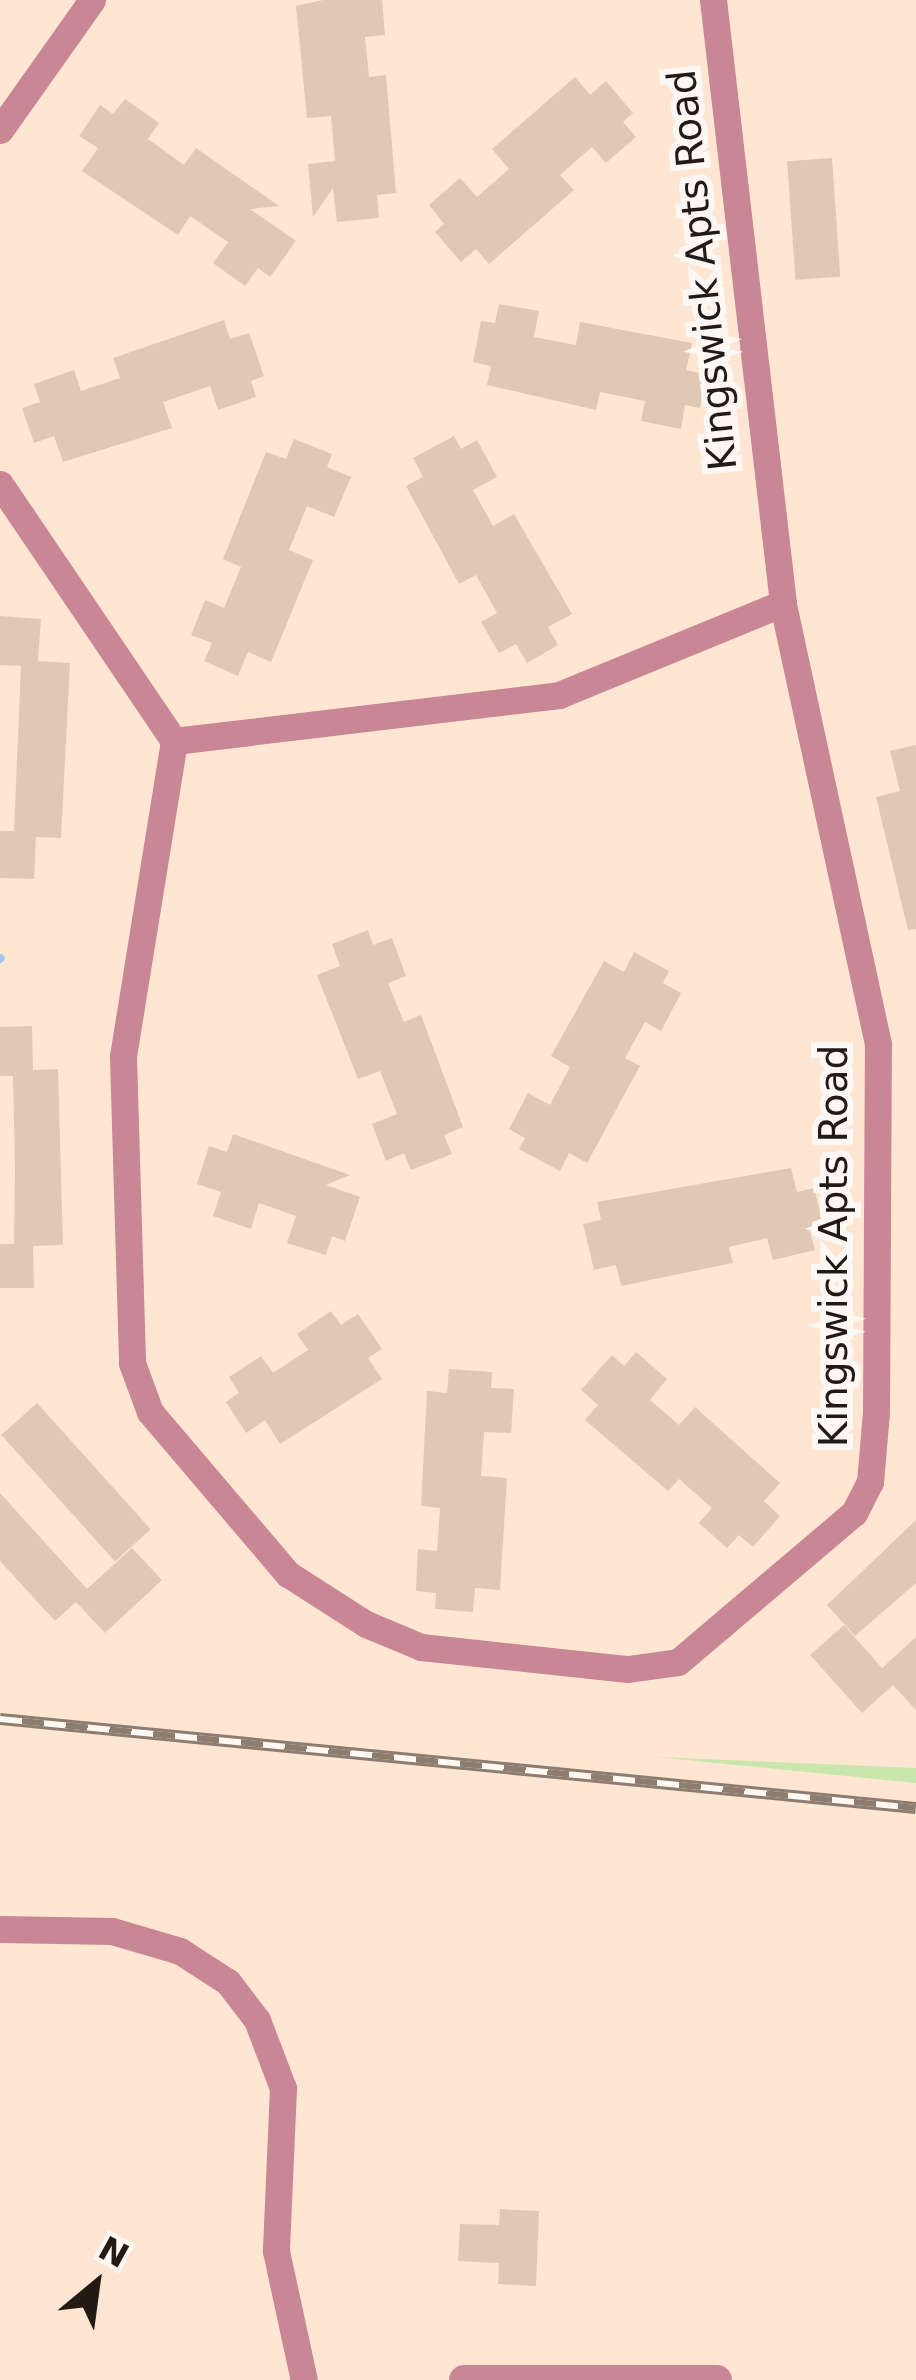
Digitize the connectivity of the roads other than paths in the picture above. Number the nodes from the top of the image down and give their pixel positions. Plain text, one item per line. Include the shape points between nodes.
1 (92, 0) edge
2 (713, 0) edge
3 (0, 130) edge
4 (0, 484) edge
5 (783, 603) junction
6 (174, 741) junction
7 (0, 1929) edge
8 (304, 2380) edge
9 (464, 2380) edge
10 (717, 2380) edge

1 - 3 street
2 - 5 street, Kingswick Apts Road
4 - 6 street
5 - 6 street via 559,695
5 - 6 street, Kingswick Apts Road via 878,1043 870,1481 854,1513 678,1662 628,1669 421,1647 366,1624 288,1574 150,1412 132,1364 124,1057
7 - 8 street via 112,1930 180,1952 228,1982 257,2020 284,2088 276,2251
9 - 10 street

